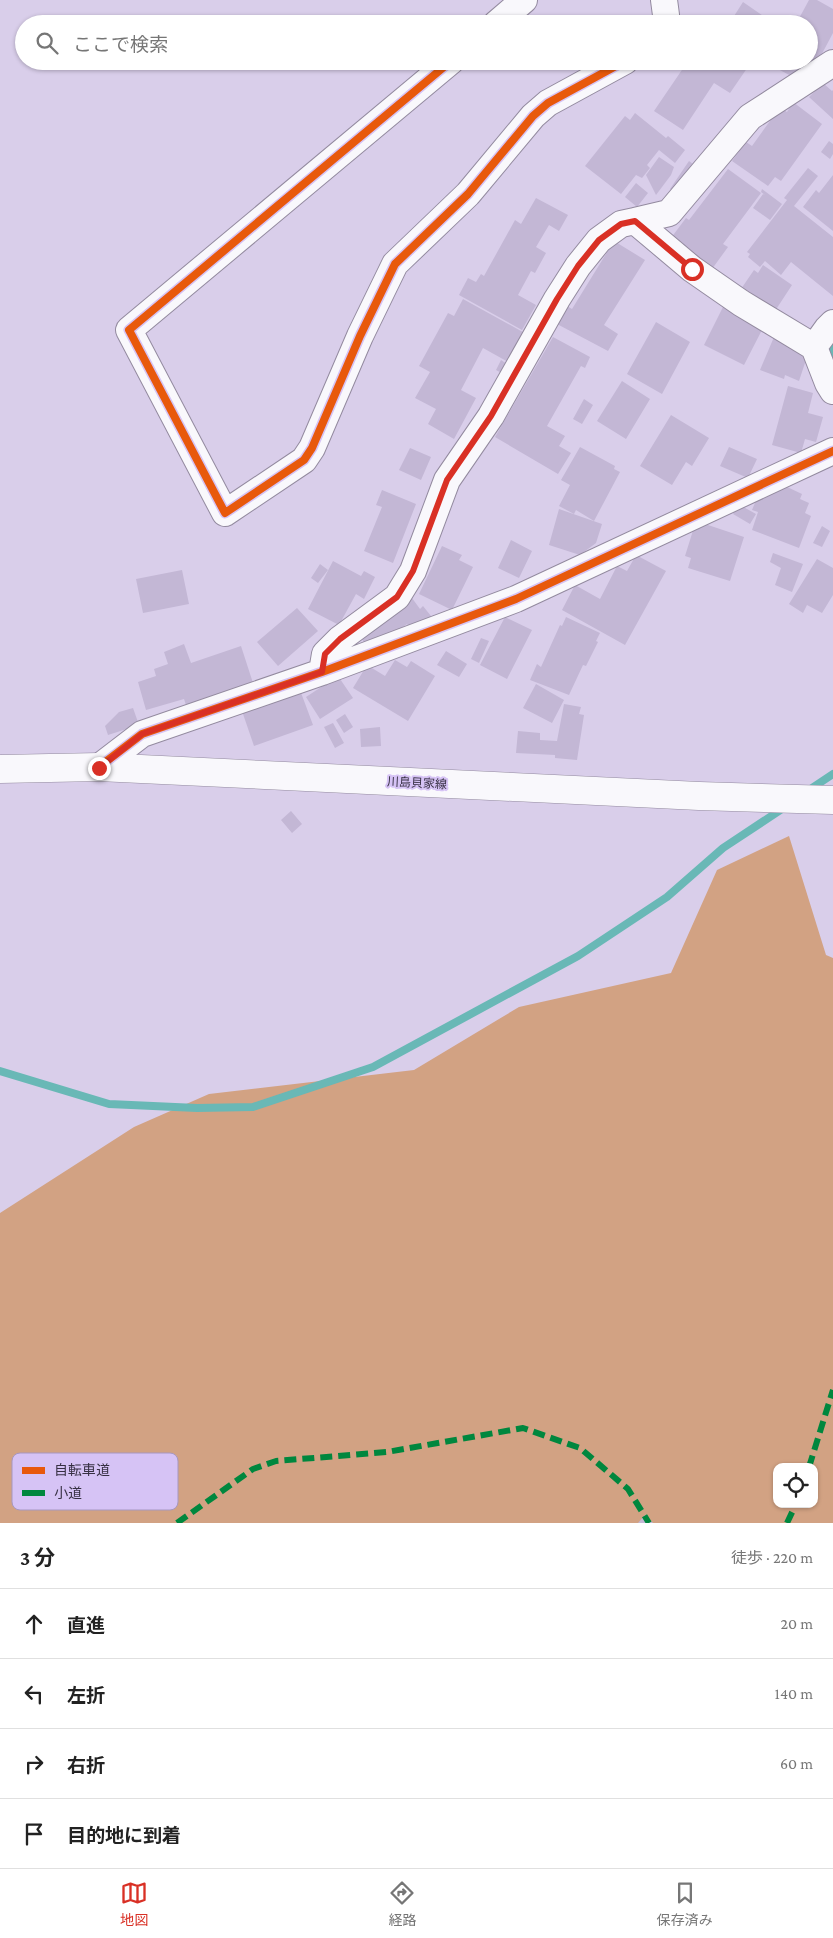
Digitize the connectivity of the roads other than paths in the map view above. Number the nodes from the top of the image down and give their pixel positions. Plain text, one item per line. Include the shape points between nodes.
1 (524, 0) edge
2 (664, 0) edge
3 (506, 15) edge
4 (666, 15) edge
5 (833, 63) edge
6 (440, 70) edge
7 (608, 70) edge
8 (635, 221) junction
9 (833, 323) edge
10 (814, 347) junction
11 (833, 391) edge
12 (833, 451) edge
13 (322, 672) junction
14 (0, 768) edge
15 (99, 768) junction
16 (828, 800) edge

1 - 3 street
2 - 4 street
5 - 8 street via 750,117 669,213
6 - 7 street via 129,330 224,513 304,460 395,264 468,194 533,116 548,103
8 - 10 street via 692,269
8 - 13 street via 621,224 599,240 578,266 491,416 447,480 413,571 397,597 325,654
9 - 10 street
10 - 11 street
12 - 13 street via 516,599
13 - 15 street via 142,734
14 - 15 main road, 川島貝家線
15 - 16 main road, 川島貝家線

